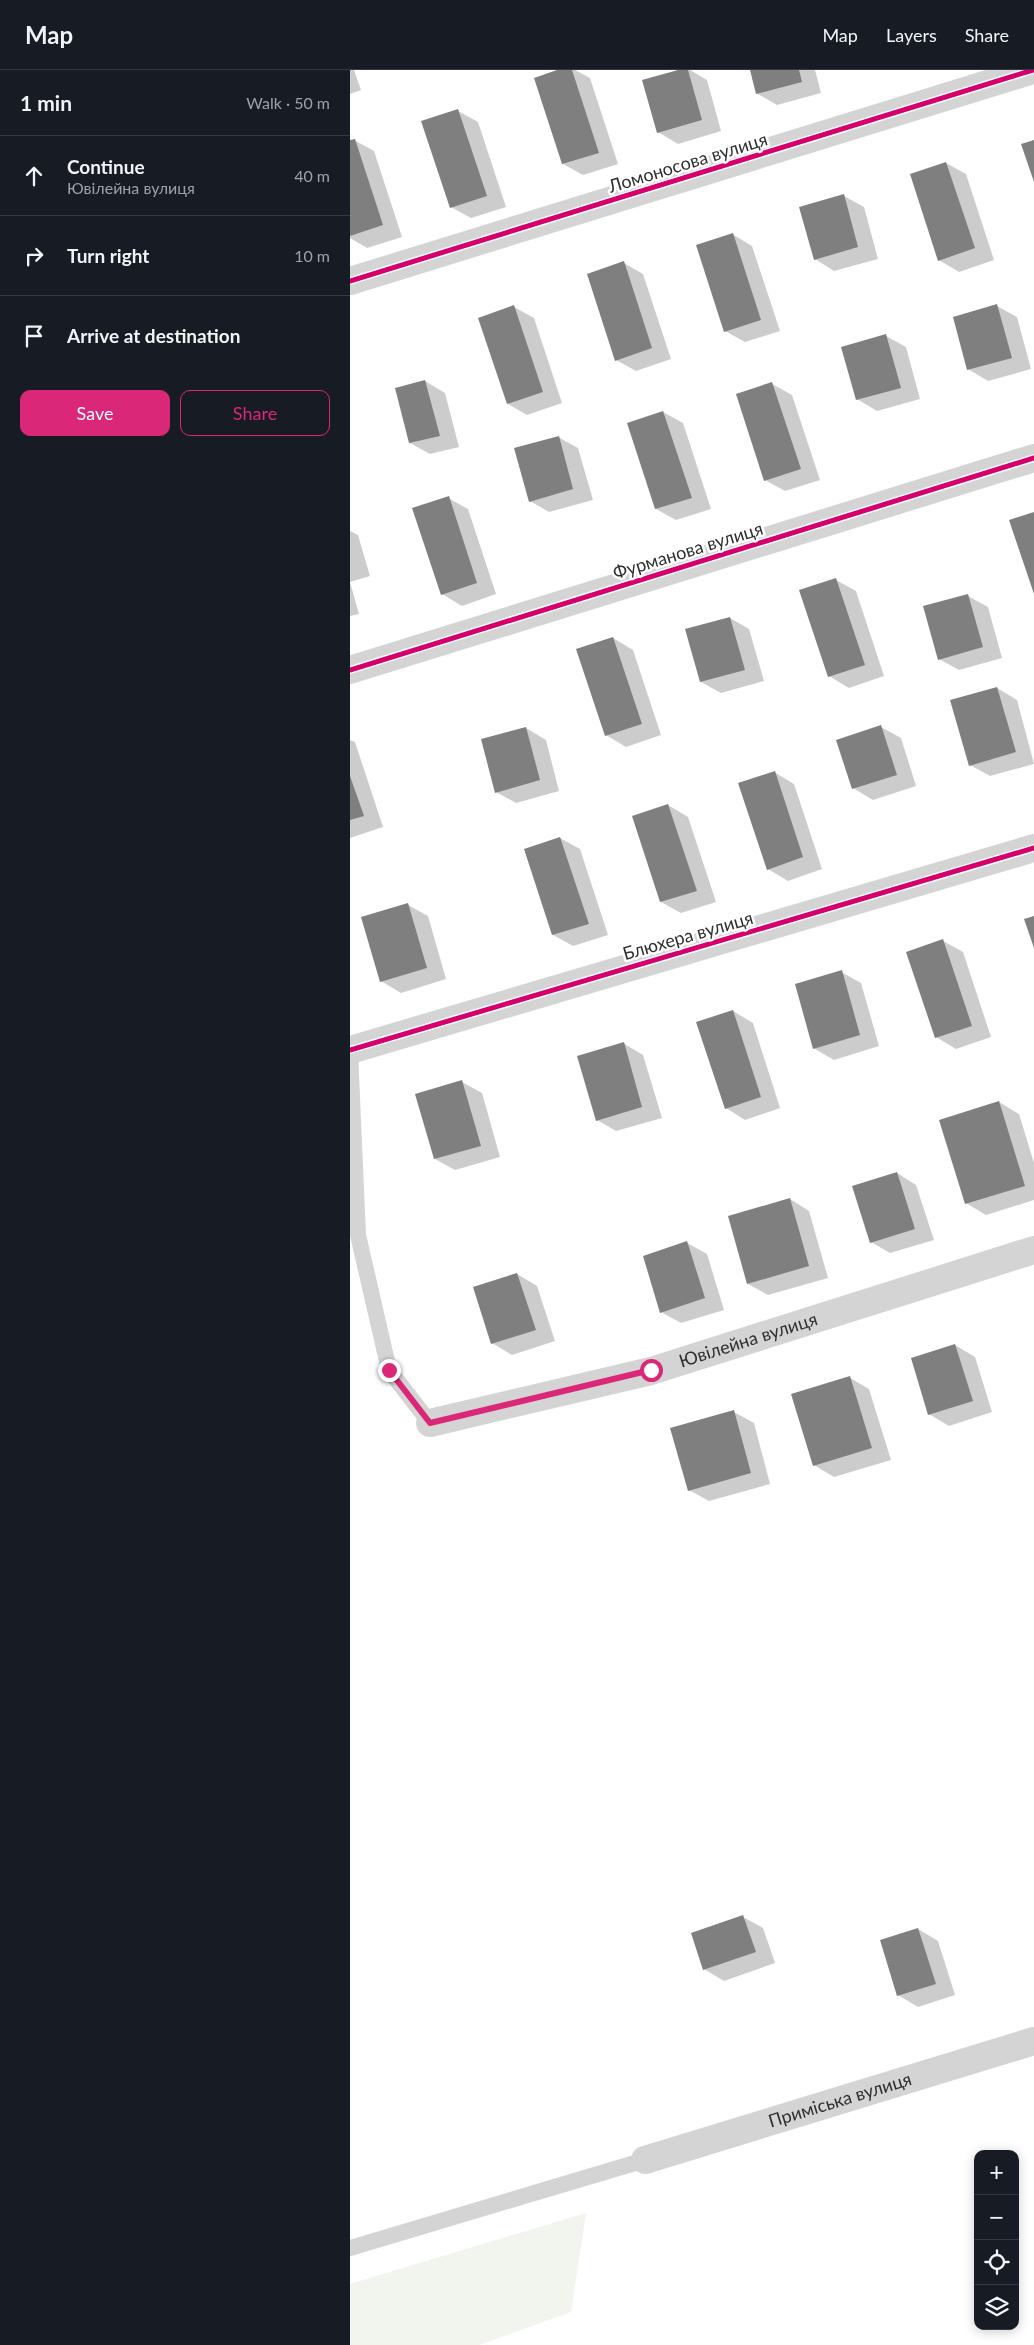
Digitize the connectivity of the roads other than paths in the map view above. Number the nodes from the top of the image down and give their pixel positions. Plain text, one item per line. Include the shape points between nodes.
1 (1034, 70) edge
2 (350, 281) edge
3 (1034, 458) edge
4 (350, 670) edge
5 (1034, 848) edge
6 (350, 1050) edge
7 (1034, 1250) edge
8 (430, 1423) joint
9 (1034, 2041) edge
10 (645, 2160) joint
11 (350, 2248) edge

1 - 2 street, Ломоносова вулиця
3 - 4 street, Фурманова вулиця
5 - 6 street, Блюхера вулиця
6 - 8 lane via 358,1235 389,1370
7 - 8 street, Ювілейна вулиця via 651,1370
9 - 10 street, Приміська вулиця
10 - 11 lane

